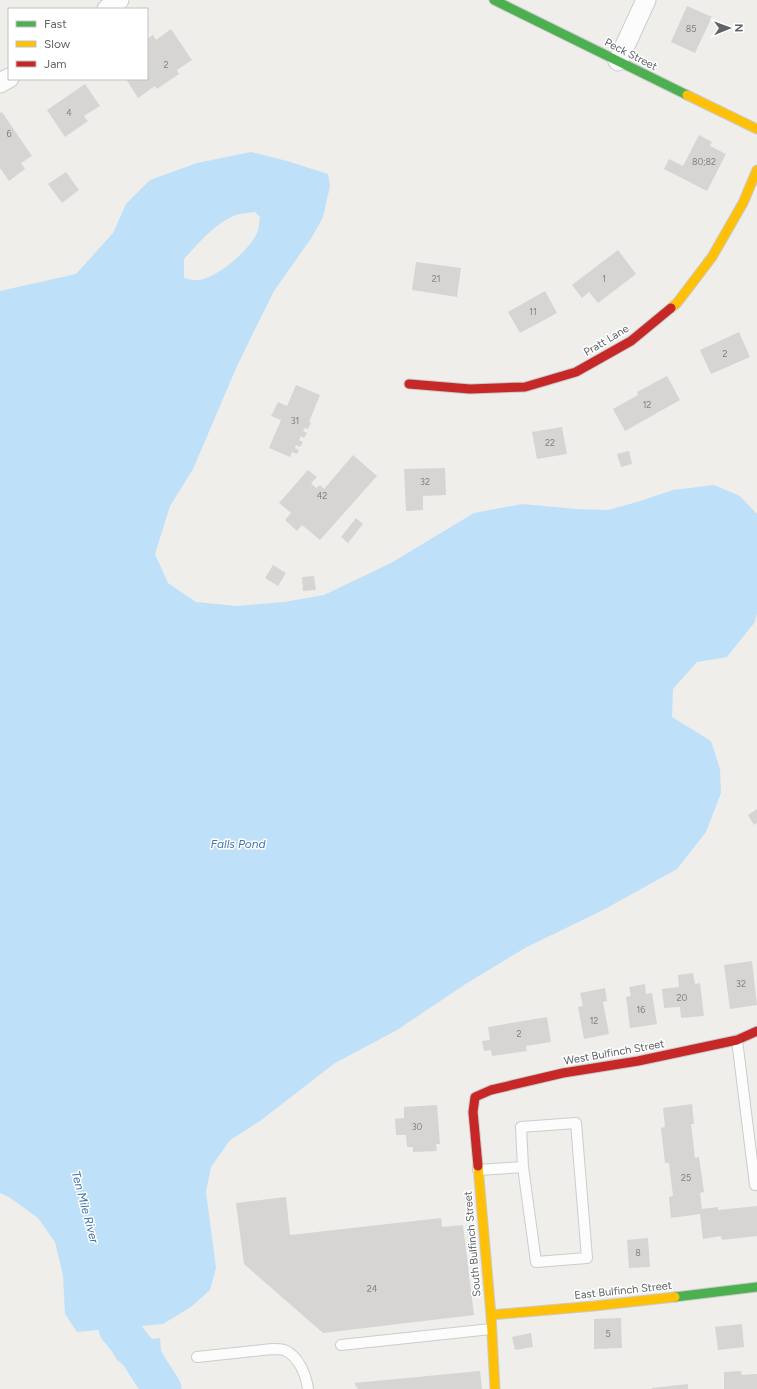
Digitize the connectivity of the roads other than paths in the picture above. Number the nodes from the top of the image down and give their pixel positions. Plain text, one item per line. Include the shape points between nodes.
1 (119, 0) edge
2 (494, 0) edge
3 (646, 0) edge
4 (108, 8) edge
5 (618, 61) junction
6 (757, 129) edge
7 (757, 170) edge
8 (409, 384) dead end
9 (757, 1031) edge
10 (737, 1040) junction
11 (474, 1097) joint
12 (523, 1167) junction
13 (478, 1170) junction
14 (755, 1185) dead end
15 (757, 1287) edge
16 (491, 1315) junction
17 (492, 1329) junction
18 (341, 1345) dead end
19 (197, 1357) dead end
20 (308, 1389) edge
21 (495, 1389) edge

1 - 4 street
2 - 5 street, Peck Street
3 - 5 street
5 - 6 street, Peck Street
7 - 8 street, Pratt Lane via 743,203 712,257 677,302 631,341 576,372 524,387 470,389
9 - 10 street, West Bulfinch Street
10 - 11 street, West Bulfinch Street via 638,1061 563,1073 490,1090
10 - 14 lane
11 - 13 street, South Bulfinch Street
12 - 12 lane via 521,1127 576,1123 587,1258 536,1262
12 - 13 lane
13 - 16 street, South Bulfinch Street
15 - 16 street, East Bulfinch Street
16 - 17 street, South Bulfinch Street
17 - 18 lane
17 - 21 street, South Bulfinch Street
19 - 20 lane via 284,1350 298,1362 307,1378

